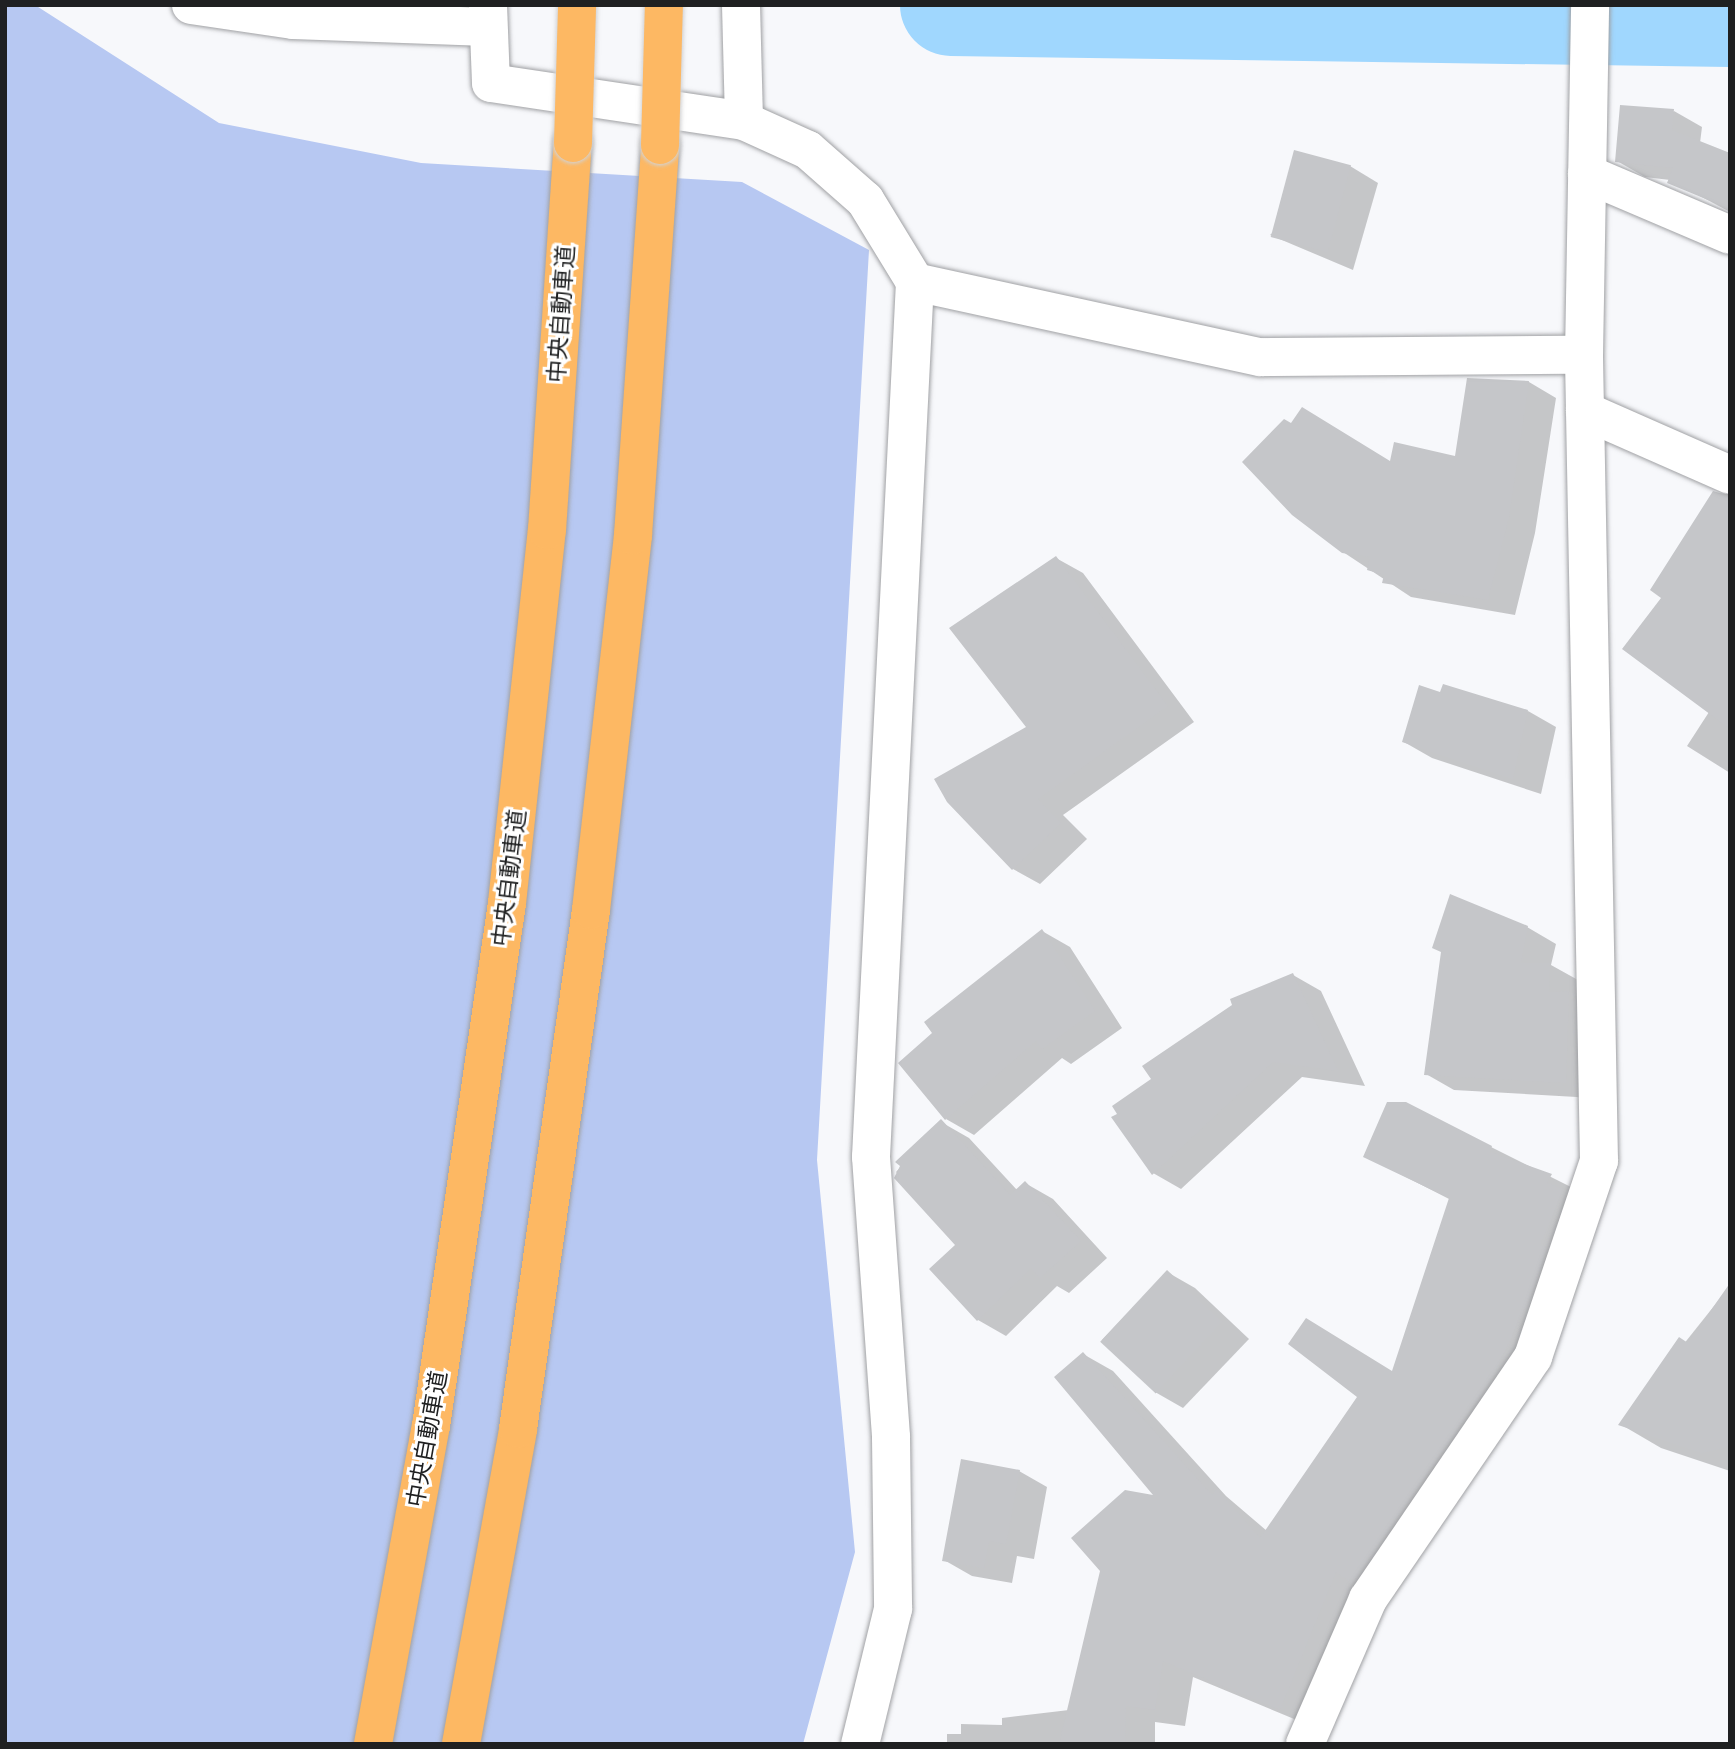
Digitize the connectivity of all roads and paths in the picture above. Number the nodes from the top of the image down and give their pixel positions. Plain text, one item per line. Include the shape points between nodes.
1 (191, 5) edge
2 (577, 5) edge
3 (664, 5) edge
4 (741, 5) edge
5 (1590, 5) edge
6 (487, 16) edge
7 (744, 121) junction
8 (1587, 174) junction
9 (1730, 235) edge
10 (915, 282) junction
11 (1584, 355) junction
12 (1585, 411) junction
13 (1730, 475) edge
14 (373, 1744) edge
15 (461, 1744) edge
16 (860, 1744) edge
17 (1305, 1744) edge

1 - 6 street via 293,20
2 - 14 highway, 中央自動車道, bridge via 573,143 547,530 507,903 431,1426
3 - 15 highway, bridge via 660,145 633,535 591,910 518,1429
4 - 7 street
5 - 8 street
6 - 7 street via 491,83
7 - 10 street via 807,150 866,200
8 - 9 street
8 - 11 street
10 - 11 street via 1260,357
10 - 16 street via 871,1157 891,1437 893,1609
11 - 12 street
12 - 13 street
12 - 17 street via 1599,1161 1533,1357 1368,1599

